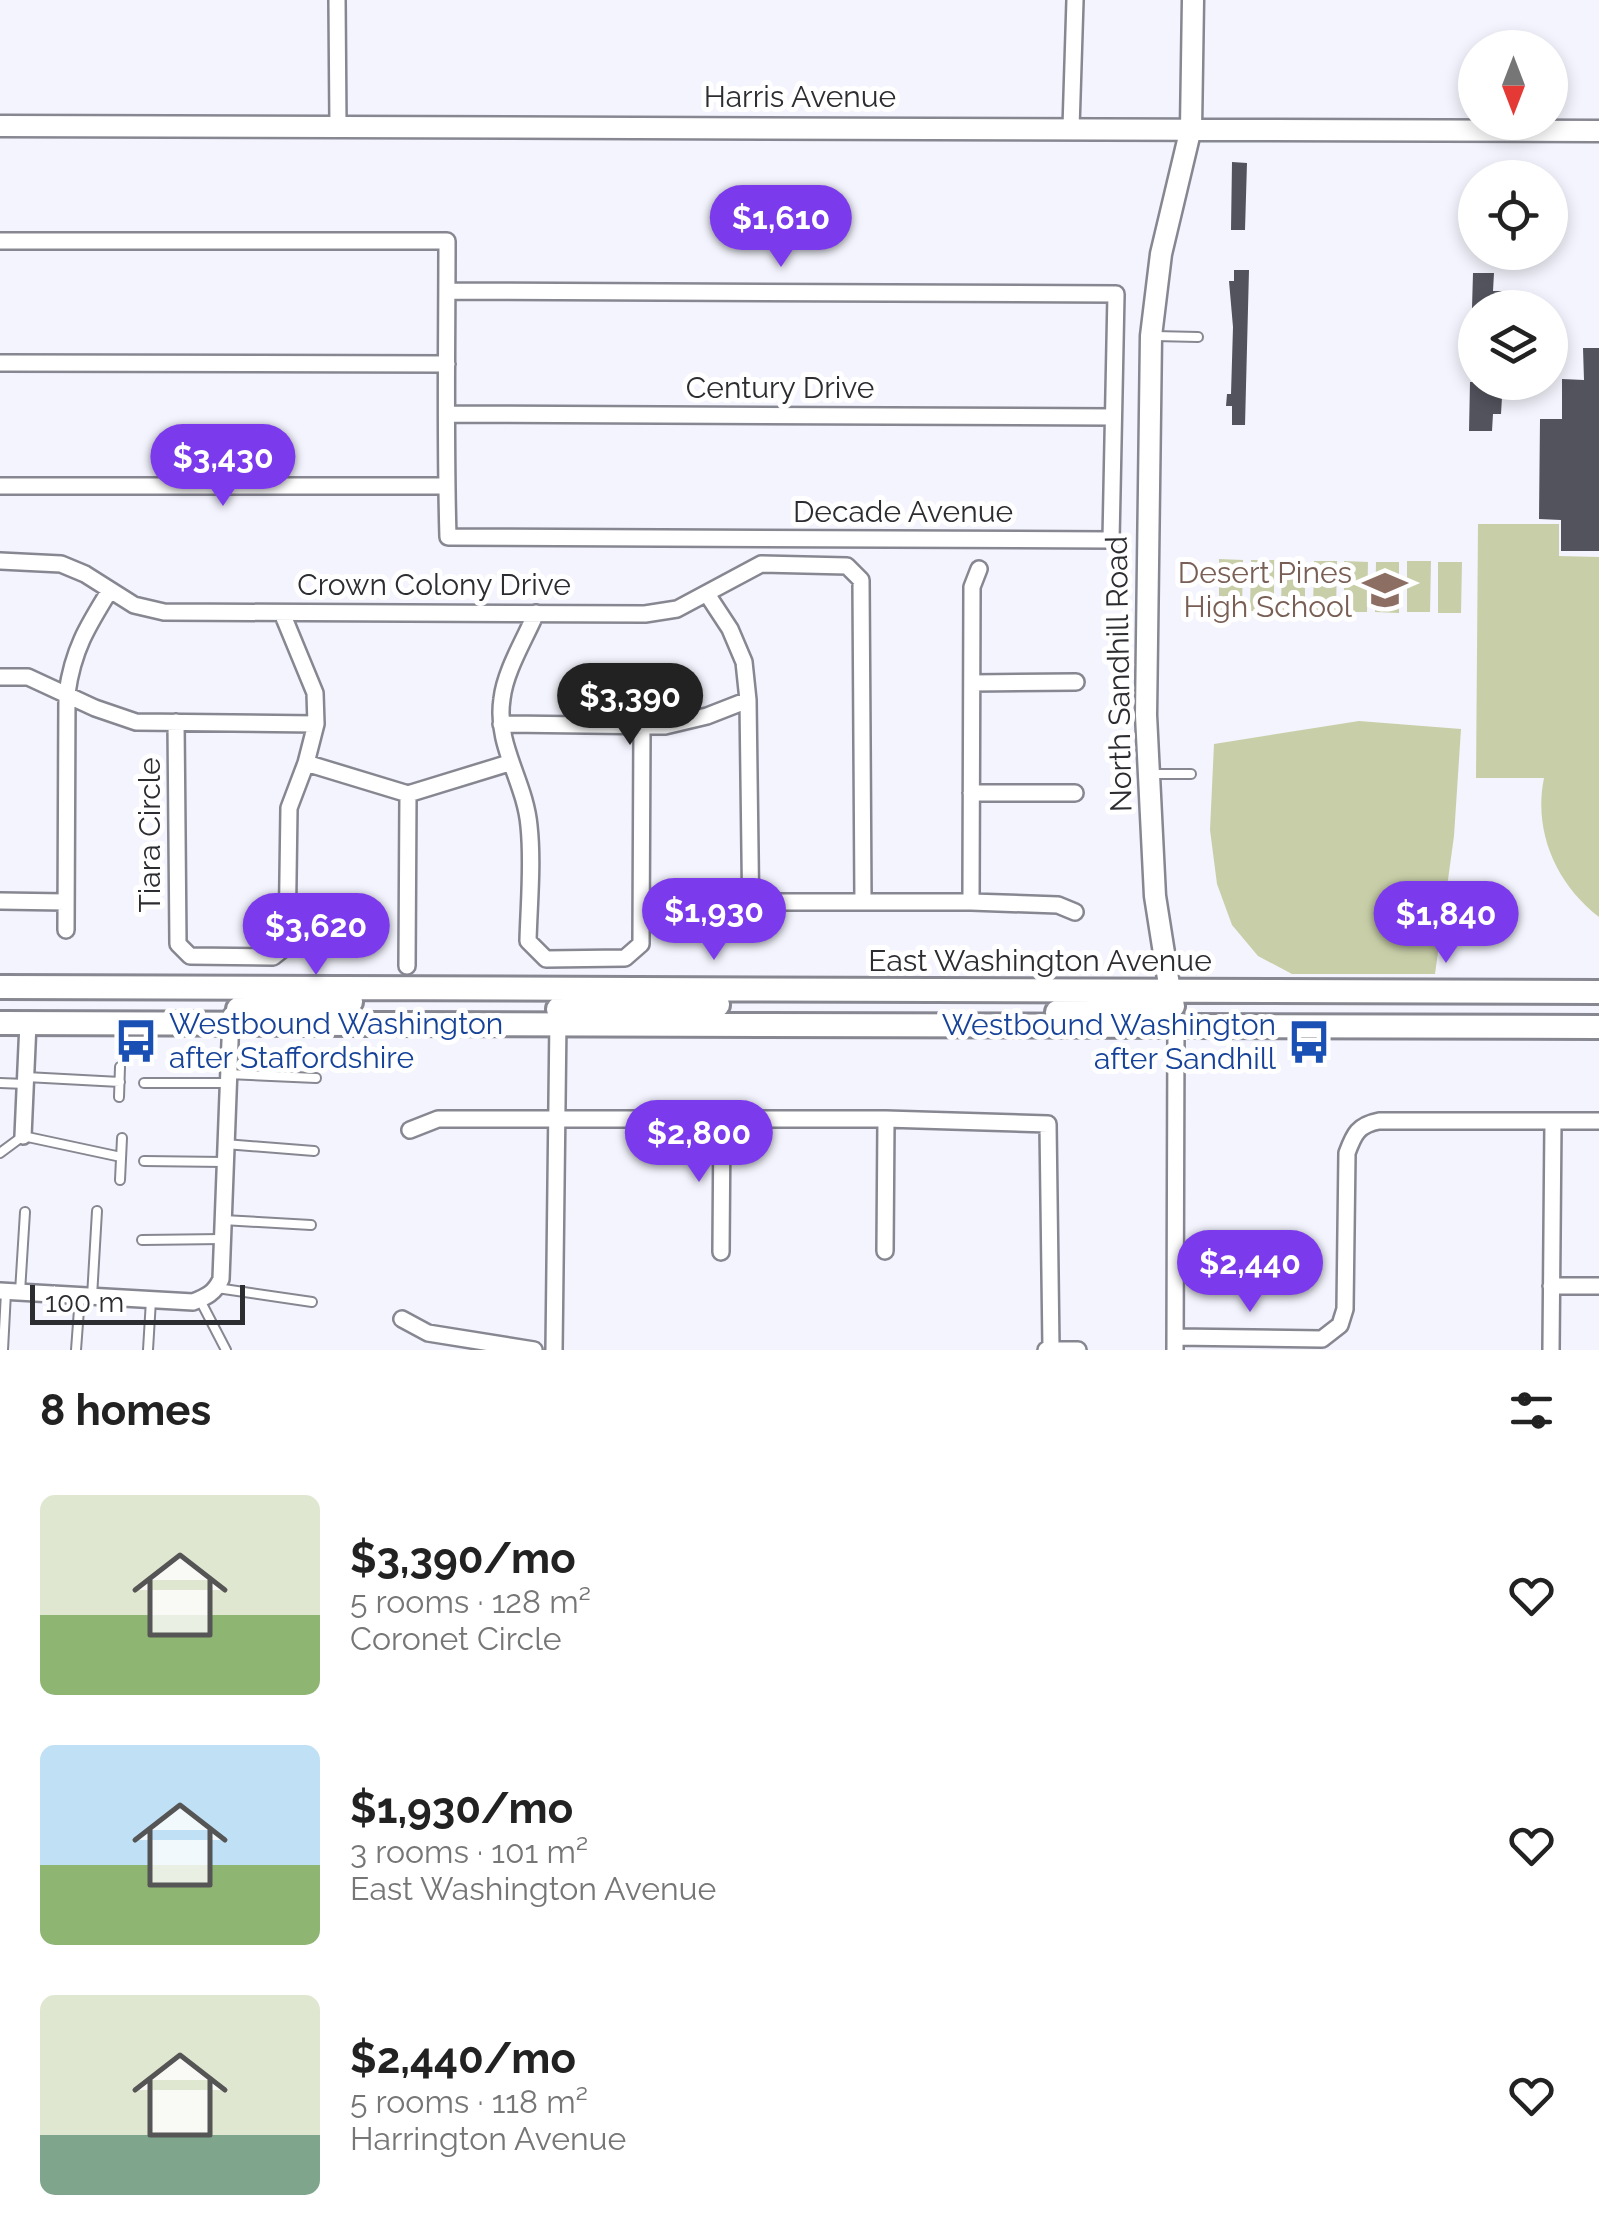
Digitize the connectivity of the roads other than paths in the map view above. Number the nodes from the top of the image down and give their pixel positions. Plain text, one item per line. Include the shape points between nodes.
1 (337, 0) edge
2 (1074, 0) edge
3 (1194, 0) edge
4 (0, 126) edge
5 (338, 126) junction
6 (1072, 128) junction
7 (1191, 128) junction
8 (1599, 131) edge
9 (0, 241) edge
10 (447, 291) junction
11 (1150, 336) junction
12 (1198, 337) dead end
13 (0, 363) edge
14 (446, 364) junction
15 (447, 414) junction
16 (1113, 418) junction
17 (0, 486) edge
18 (447, 486) junction
19 (0, 561) edge
20 (979, 569) dead end
21 (110, 590) junction
22 (707, 594) junction
23 (282, 612) junction
24 (536, 613) junction
25 (0, 677) edge
26 (972, 682) junction
27 (1076, 682) dead end
28 (66, 693) junction
29 (748, 700) junction
30 (176, 722) junction
31 (316, 724) junction
32 (500, 724) junction
33 (642, 726) junction
34 (508, 762) junction
35 (306, 763) junction
36 (1151, 774) junction
37 (1192, 774) dead end
38 (971, 793) junction
39 (408, 794) junction
40 (1075, 794) dead end
41 (0, 902) edge
42 (65, 902) junction
43 (750, 902) junction
44 (863, 902) junction
45 (971, 902) junction
46 (1075, 912) dead end
47 (751, 928) dead end
48 (66, 930) dead end
49 (407, 977) junction
50 (5, 988) edge
51 (1599, 992) edge
52 (231, 1007) junction
53 (1173, 1007) junction
54 (558, 1008) junction
55 (0, 1023) edge
56 (28, 1023) junction
57 (1595, 1026) edge
58 (120, 1067) dead end
59 (228, 1078) junction
60 (316, 1078) dead end
61 (26, 1080) junction
62 (120, 1082) junction
63 (0, 1083) edge
64 (144, 1083) dead end
65 (119, 1097) dead end
66 (722, 1118) junction
67 (558, 1119) junction
68 (886, 1119) junction
69 (1552, 1121) junction
70 (1599, 1121) edge
71 (410, 1130) dead end
72 (24, 1136) junction
73 (122, 1138) dead end
74 (225, 1144) junction
75 (314, 1151) dead end
76 (0, 1153) edge
77 (121, 1157) junction
78 (144, 1161) dead end
79 (224, 1162) junction
80 (120, 1180) dead end
81 (97, 1211) dead end
82 (25, 1212) dead end
83 (222, 1220) junction
84 (311, 1225) dead end
85 (222, 1239) junction
86 (142, 1240) dead end
87 (885, 1251) dead end
88 (722, 1252) dead end
89 (1551, 1286) junction
90 (1599, 1286) edge
91 (9, 1292) edge
92 (208, 1295) junction
93 (86, 1296) junction
94 (151, 1300) junction
95 (312, 1302) dead end
96 (402, 1320) dead end
97 (1175, 1343) edge
98 (1048, 1349) edge
99 (2, 1350) edge
100 (76, 1350) edge
101 (148, 1350) edge
102 (226, 1350) edge
103 (534, 1350) edge
104 (554, 1350) edge
105 (1078, 1350) edge
106 (1551, 1350) edge

1 - 5 street
2 - 6 street
3 - 7 street, North Sandhill Road
4 - 5 street, Harris Avenue
5 - 6 street, Harris Avenue
6 - 7 street, Harris Avenue
7 - 8 street, Harris Avenue
7 - 11 street, North Sandhill Road via 1160,254
9 - 10 street via 447,241
10 - 14 street
10 - 16 street, Decade Avenue via 1116,294
11 - 12 lane
11 - 36 street, North Sandhill Road
13 - 14 street
14 - 15 street
15 - 16 street, Century Drive
15 - 18 street
16 - 18 street, Decade Avenue via 1111,540 448,537
17 - 18 street
19 - 21 street, Crown Colony Drive via 61,564
20 - 26 street via 972,587
21 - 23 street, Crown Colony Drive via 164,612
21 - 28 street via 81,636
22 - 24 street, Crown Colony Drive via 677,609 645,614
22 - 29 street via 744,662
22 - 44 street, Crown Colony Drive via 760,564 848,566 861,580
23 - 24 street, Crown Colony Drive
23 - 31 street via 315,693
24 - 32 street via 502,696
25 - 28 street via 28,677
26 - 27 street
26 - 38 street
28 - 30 street via 136,722
28 - 42 street
29 - 33 street via 707,716
29 - 43 street
30 - 31 street
30 - 35 street, Tiara Circle via 178,944 190,956 273,957 287,946 289,808
31 - 35 street
32 - 33 street
32 - 34 street
33 - 34 street via 641,944 625,958 546,959 528,941 529,824
34 - 39 street
35 - 39 street
36 - 37 lane
36 - 53 street, North Sandhill Road via 1155,896
38 - 40 street
38 - 45 street
39 - 49 street
41 - 42 street
42 - 48 street
43 - 44 street
43 - 47 street
44 - 45 street
45 - 46 street via 1058,905
49 - 52 main road, East Washington Avenue via 361,1002
49 - 54 main road, East Washington Avenue
50 - 52 main road, East Washington Avenue
51 - 53 main road, East Washington Avenue
52 - 54 main road, East Washington Avenue
52 - 56 main road, East Washington Avenue
52 - 59 street
53 - 54 main road, East Washington Avenue via 870,990
53 - 54 main road, East Washington Avenue via 1034,1014 996,1026
53 - 57 main road, East Washington Avenue
53 - 97 street, North Sandhill Road
54 - 67 street
55 - 56 main road, East Washington Avenue
56 - 61 street
58 - 62 lane
59 - 60 lane
59 - 64 lane
59 - 74 street
61 - 62 lane
61 - 63 lane
61 - 72 street
62 - 65 lane
66 - 67 street
66 - 68 street
66 - 88 street
67 - 71 street via 438,1119
67 - 104 street
68 - 87 street
68 - 98 street via 1048,1124
69 - 70 street
69 - 89 street
69 - 97 street via 1365,1124 1347,1153 1340,1325 1322,1339
72 - 76 lane
72 - 77 lane
73 - 77 lane
74 - 75 lane
74 - 79 street
77 - 80 lane
78 - 79 lane
79 - 83 street
81 - 93 lane
82 - 91 lane
83 - 84 lane
83 - 85 street
85 - 86 lane
85 - 92 street via 221,1279
89 - 90 street
89 - 106 street
91 - 93 street
91 - 99 lane
92 - 94 street via 193,1302
92 - 95 lane
92 - 102 lane
93 - 94 street
93 - 100 lane
94 - 101 lane
96 - 103 street via 428,1332
98 - 105 street

